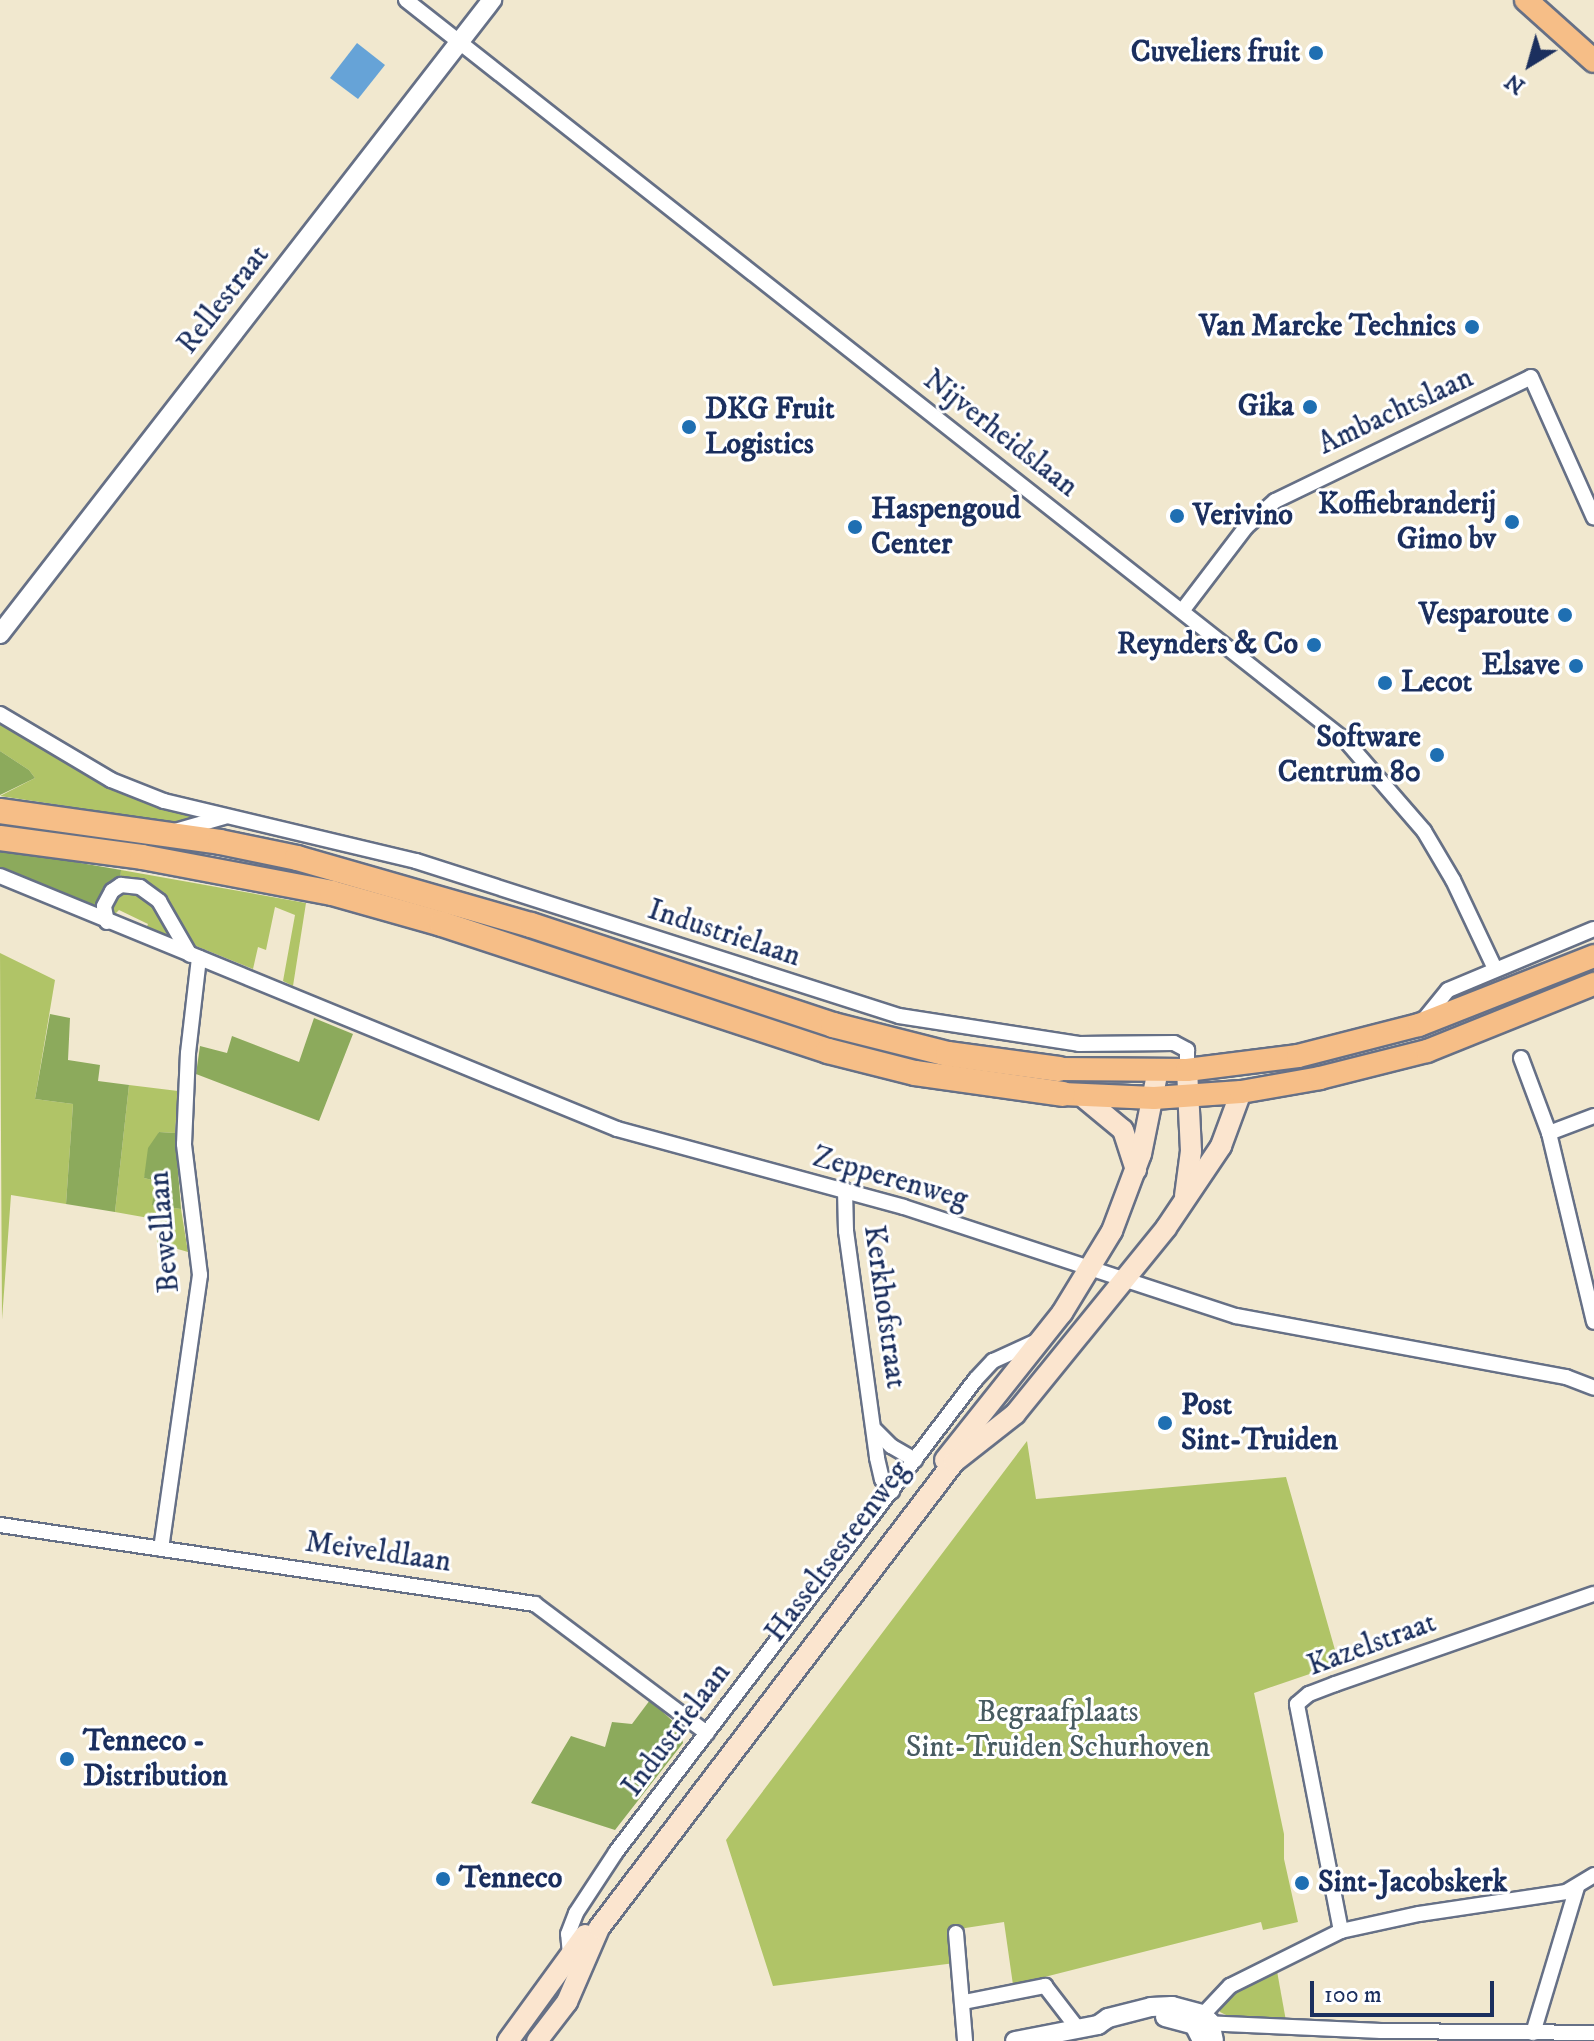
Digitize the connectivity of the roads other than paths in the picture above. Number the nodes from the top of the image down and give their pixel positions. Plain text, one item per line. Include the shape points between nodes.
1 (406, 0) edge
2 (492, 0) edge
3 (1526, 0) edge
4 (460, 43) junction
5 (1594, 61) edge
6 (1594, 518) edge
7 (1182, 611) junction
8 (0, 634) edge
9 (0, 714) edge
10 (0, 811) edge
11 (232, 816) junction
12 (166, 834) junction
13 (0, 838) edge
14 (0, 876) edge
15 (107, 922) junction
16 (1594, 929) edge
17 (195, 956) junction
18 (1594, 956) edge
19 (1495, 969) junction
20 (1594, 984) edge
21 (1419, 1025) junction
22 (1521, 1058) dead end
23 (1059, 1069) joint
24 (1158, 1070) junction
25 (1187, 1070) junction
26 (1241, 1092) junction
27 (1072, 1095) junction
28 (1190, 1096) junction
29 (1154, 1098) junction
30 (1594, 1116) edge
31 (1549, 1133) junction
32 (1136, 1170) junction
33 (845, 1190) junction
34 (1184, 1200) junction
35 (1090, 1270) junction
36 (1123, 1282) junction
37 (1594, 1322) edge
38 (1043, 1339) junction
39 (1594, 1388) edge
40 (875, 1430) junction
41 (915, 1460) junction
42 (892, 1491) junction
43 (0, 1525) edge
44 (161, 1549) junction
45 (1594, 1594) edge
46 (707, 1733) junction
47 (1594, 1875) edge
48 (1577, 1887) junction
49 (1341, 1931) junction
50 (956, 1933) dead end
51 (570, 1955) junction
52 (964, 2002) junction
53 (1205, 2029) edge
54 (1086, 2031) edge
55 (1533, 2033) junction
56 (1594, 2033) edge
57 (1488, 2037) edge
58 (541, 2038) edge
59 (508, 2041) edge
60 (965, 2041) edge
61 (1015, 2041) edge

1 - 4 street, Nijverheidslaan
2 - 4 street, Rellestraat
3 - 5 main road
4 - 7 street, Nijverheidslaan
4 - 8 street, Rellestraat
6 - 7 street, Ambachtslaan via 1531,377 1275,501 1246,527
7 - 19 street, Nijverheidslaan via 1373,768 1440,858
9 - 11 street, Industrielaan via 139,793
10 - 12 highway
11 - 12 street, Industrielaan
11 - 25 street, Industrielaan via 454,872 899,1016 1079,1044 1174,1043 1187,1050
12 - 23 highway via 297,858 400,885 897,1043
13 - 27 highway via 142,857 332,893 828,1051 930,1076
14 - 15 street, Zepperenweg
15 - 17 street, Zepperenweg
15 - 17 street via 104,906 112,891 121,885 140,887 159,901
16 - 19 street
17 - 33 street, Zepperenweg via 617,1129
17 - 44 street, Bewellaan via 184,1144 200,1275
18 - 21 main road
19 - 21 street via 1448,990
20 - 26 main road via 1427,1051
21 - 25 main road via 1298,1056
22 - 31 street
23 - 24 main road
24 - 25 main road
24 - 29 main road, Hasseltsesteenweg
25 - 28 main road, Hasseltsesteenweg
26 - 28 main road
26 - 34 main road, Hasseltsesteenweg via 1221,1146
27 - 29 main road
27 - 32 main road via 1123,1130
28 - 29 main road
28 - 34 main road, Hasseltsesteenweg via 1191,1164
29 - 32 main road, Hasseltsesteenweg
30 - 31 street
31 - 37 street
32 - 35 main road, Hasseltsesteenweg
33 - 35 street, Zepperenweg
33 - 40 street, Kerkhofstraat via 846,1231
34 - 36 main road, Hasseltsesteenweg
35 - 36 street, Zepperenweg
35 - 38 main road, Hasseltsesteenweg
36 - 39 street, Zepperenweg via 1278,1327 1566,1377
36 - 58 main road, Hasseltsesteenweg via 1015,1414 954,1462 599,1928 571,1993
38 - 41 street, Industrielaan via 993,1361
38 - 51 main road, Hasseltsesteenweg
40 - 41 street, Kerkhofstraat
40 - 42 street, Kerkhofstraat via 882,1479
41 - 42 street, Industrielaan
42 - 46 street, Industrielaan
43 - 44 street, Meiveldlaan
44 - 46 street, Meiveldlaan via 535,1604
45 - 49 street, Kazelstraat via 1335,1684 1297,1704
46 - 51 street, Industrielaan via 576,1913 568,1934
47 - 48 street
48 - 49 street
48 - 55 street
49 - 53 street via 1230,1986
50 - 52 street
51 - 59 main road, Hasseltsesteenweg
52 - 54 street via 1045,1986
52 - 60 street
53 - 54 street via 1180,2018 1156,2016
53 - 57 street
54 - 61 street
55 - 56 street
55 - 57 street

